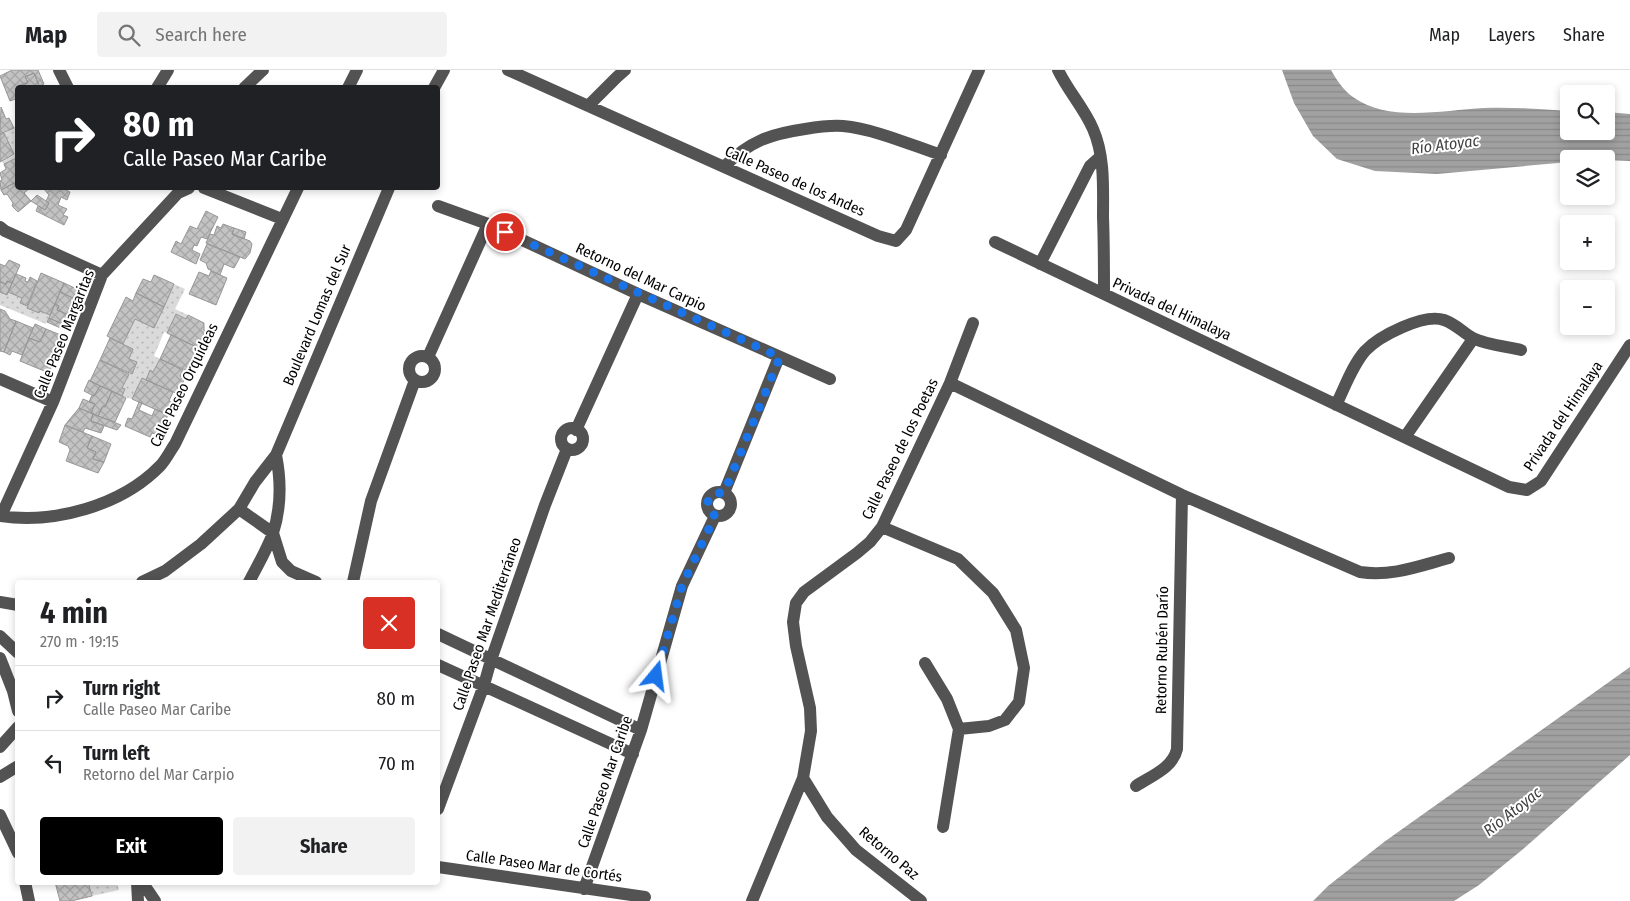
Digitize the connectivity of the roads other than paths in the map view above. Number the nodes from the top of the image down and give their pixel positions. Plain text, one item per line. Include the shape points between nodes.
1 (59, 70) edge
2 (168, 70) edge
3 (263, 70) edge
4 (356, 70) edge
5 (444, 70) edge
6 (508, 70) edge
7 (626, 70) edge
8 (980, 70) edge
9 (1058, 70) edge
10 (66, 85) edge
11 (159, 85) edge
12 (247, 85) edge
13 (349, 85) edge
14 (436, 85) edge
15 (588, 106) junction
16 (941, 156) junction
17 (1100, 157) junction
18 (724, 167) junction
19 (185, 190) edge
20 (209, 190) edge
21 (297, 190) edge
22 (388, 190) edge
23 (438, 206) dead end
24 (282, 219) junction
25 (488, 224) junction
26 (0, 227) edge
27 (994, 242) dead end
28 (1040, 264) junction
29 (102, 275) junction
30 (638, 294) junction
31 (1104, 294) junction
32 (973, 322) dead end
33 (1473, 338) junction
34 (1630, 345) edge
35 (1521, 350) dead end
36 (780, 357) junction
37 (830, 379) dead end
38 (0, 380) edge
39 (950, 383) junction
40 (53, 402) junction
41 (1336, 405) junction
42 (1405, 438) junction
43 (276, 455) junction
44 (724, 493) junction
45 (1182, 495) junction
46 (239, 509) junction
47 (0, 516) edge
48 (715, 516) junction
49 (882, 527) junction
50 (273, 533) junction
51 (1449, 558) dead end
52 (164, 577) edge
53 (151, 580) edge
54 (250, 580) edge
55 (311, 580) edge
56 (352, 580) edge
57 (0, 602) edge
58 (15, 604) edge
59 (440, 635) edge
60 (0, 636) edge
61 (15, 649) edge
62 (0, 658) edge
63 (491, 660) junction
64 (925, 664) dead end
65 (440, 666) edge
66 (484, 685) junction
67 (15, 699) edge
68 (959, 729) junction
69 (15, 730) edge
70 (641, 730) junction
71 (0, 747) edge
72 (633, 754) junction
73 (15, 768) edge
74 (0, 777) edge
75 (804, 778) junction
76 (1136, 786) dead end
77 (440, 804) edge
78 (0, 815) edge
79 (943, 827) dead end
80 (15, 847) edge
81 (440, 867) edge
82 (26, 885) edge
83 (137, 885) edge
84 (144, 885) edge
85 (584, 889) junction
86 (646, 897) dead end
87 (29, 901) edge
88 (138, 901) edge
89 (155, 901) edge
90 (752, 901) edge
91 (921, 901) edge

1 - 10 street
2 - 11 street
3 - 12 street
4 - 13 street
5 - 14 street
6 - 15 street, Calle Paseo de los Andes
7 - 15 street
8 - 16 street, Calle Paseo de los Andes
9 - 17 street via 1094,131
15 - 18 street, Calle Paseo de los Andes
16 - 18 street via 883,135 844,126 820,126 774,134 735,155
16 - 18 street, Calle Paseo de los Andes via 906,230 896,240 878,236
17 - 28 street via 1090,166
17 - 31 street
19 - 29 street, Calle Paseo Margaritas via 178,193
20 - 24 street
21 - 24 street, Calle Paseo Orquídeas
22 - 43 street, Boulevard Lomas del Sur
23 - 25 street, Retorno del Mar Carpio
24 - 47 street, Calle Paseo Orquídeas via 175,444 161,466 133,488 70,514 32,519
25 - 30 street, Retorno del Mar Carpio
25 - 56 street via 428,357 420,355 409,366 415,380 370,502
26 - 29 street
27 - 28 street, Privada del Himalaya
28 - 31 street, Privada del Himalaya
29 - 40 street, Calle Paseo Margaritas
30 - 36 street, Retorno del Mar Carpio
30 - 63 street, Calle Paseo Mar Mediterráneo via 576,430 568,429 562,435 562,443 568,449
31 - 41 street, Privada del Himalaya
32 - 39 street, Calle Paseo de los Poetas
33 - 35 street
33 - 41 street via 1443,319 1421,320 1399,328 1366,350
33 - 42 street
34 - 42 street, Privada del Himalaya via 1542,481 1527,490 1509,487
36 - 37 street, Retorno del Mar Carpio
36 - 44 street
38 - 40 street
39 - 45 street
39 - 49 street, Calle Paseo de los Poetas
40 - 47 street, Calle Paseo Margaritas
41 - 42 street, Privada del Himalaya
43 - 46 street, Boulevard Lomas del Sur
43 - 50 street via 280,494
44 - 48 street via 731,500 731,509 724,516
44 - 48 street via 714,493 708,500 708,509
45 - 51 street via 1360,572 1396,572
45 - 76 street, Retorno Rubén Darío via 1175,758 1171,764
46 - 50 street
46 - 52 street, Boulevard Lomas del Sur
48 - 70 street, Calle Paseo Mar Caribe via 682,586
49 - 68 street via 958,559 993,592 1016,630 1024,668 1018,702 1005,720 989,726
49 - 75 street, Calle Paseo de los Poetas via 857,553 804,592 796,604 793,622 796,646 810,708 811,731
50 - 54 street
50 - 55 street via 282,562 291,571
52 - 53 street, Boulevard Lomas del Sur
57 - 58 street
59 - 63 street
60 - 61 street
62 - 67 street
63 - 66 street, Calle Paseo Mar Mediterráneo
63 - 70 street
64 - 68 street via 947,699
65 - 66 street
66 - 72 street
66 - 77 street, Calle Paseo Mar Mediterráneo
68 - 79 street
69 - 71 street
70 - 72 street, Calle Paseo Mar Caribe
72 - 85 street, Calle Paseo Mar Caribe
73 - 74 street
75 - 90 street, Calle Paseo de los Poetas
75 - 91 street, Retorno Paz via 828,817 856,850
78 - 80 street
81 - 85 street, Calle Paseo Mar de Cortés
82 - 87 street
83 - 88 street
84 - 89 street
85 - 86 street, Calle Paseo Mar de Cortés

